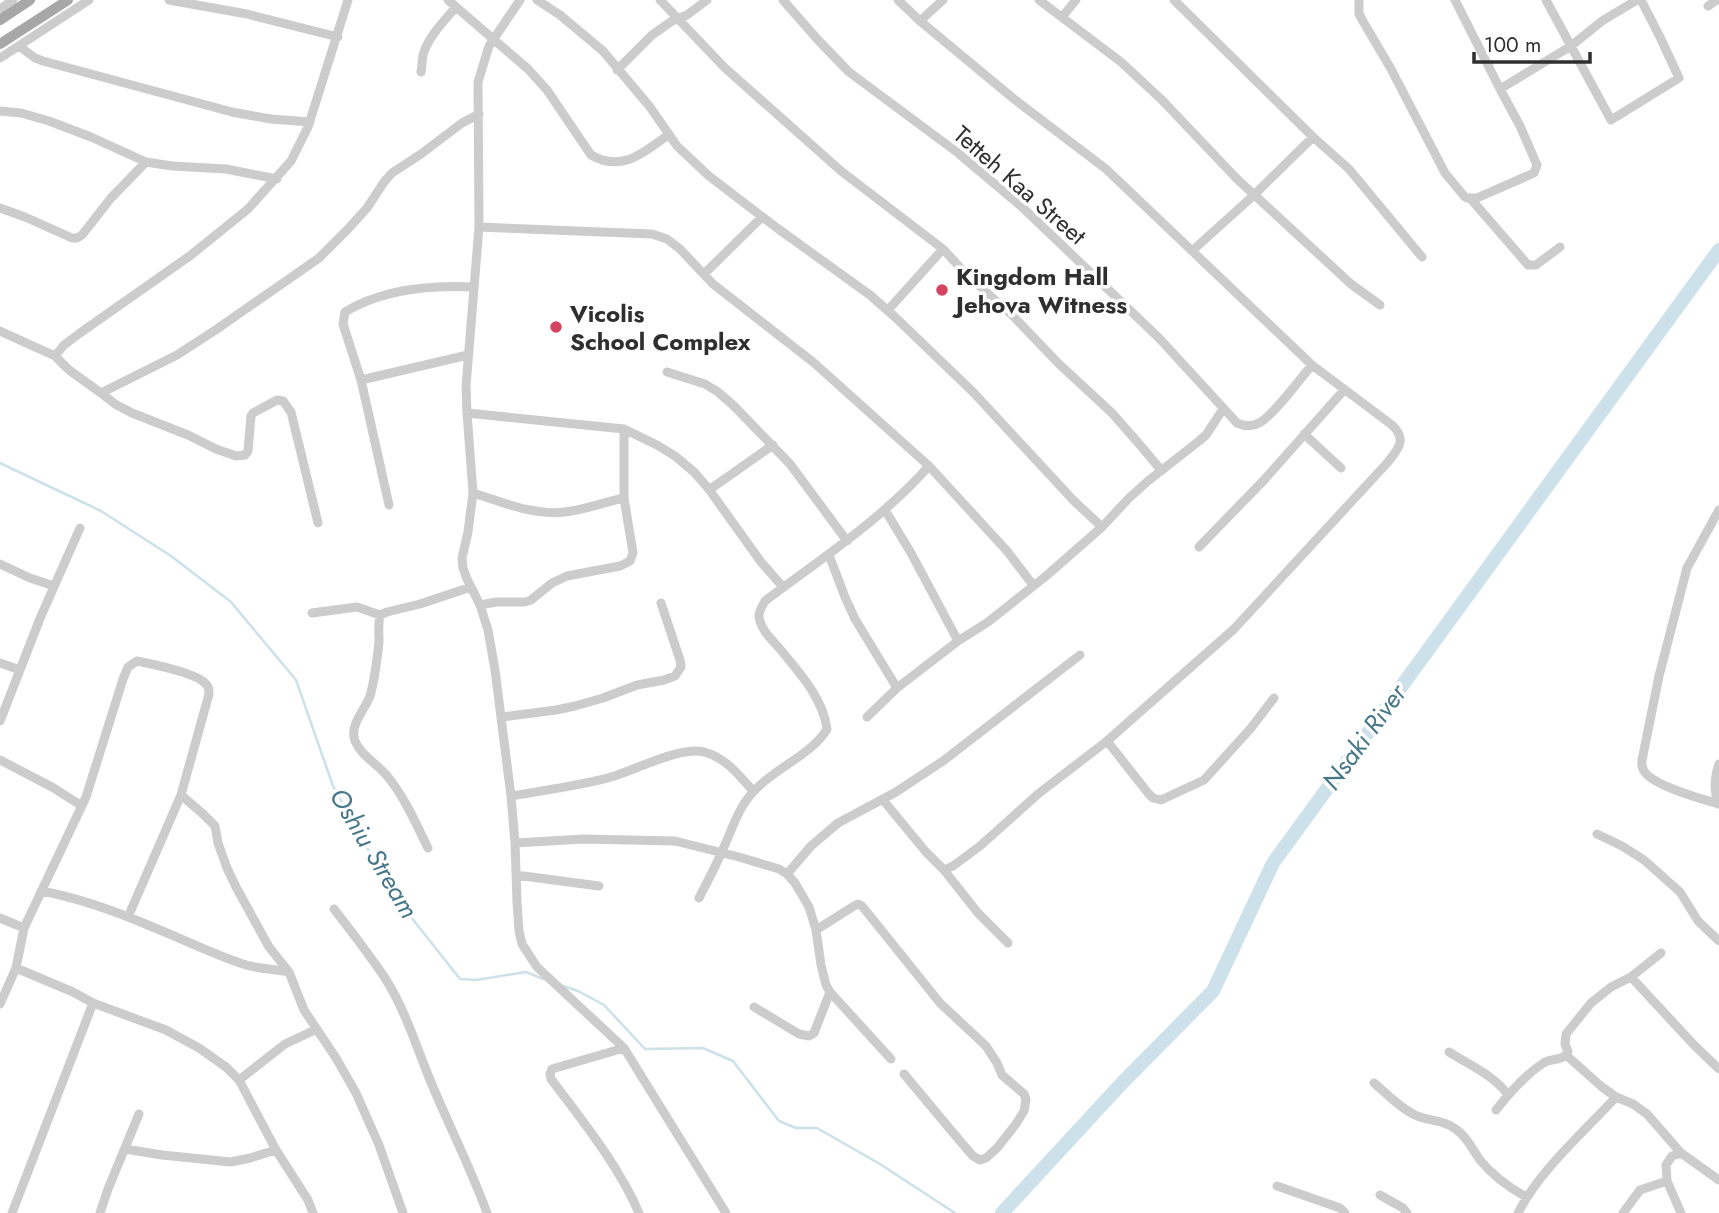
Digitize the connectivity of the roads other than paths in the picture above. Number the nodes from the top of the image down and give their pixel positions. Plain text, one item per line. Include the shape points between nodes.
1 (13, 0) edge
2 (30, 0) edge
3 (68, 0) edge
4 (89, 0) edge
5 (169, 0) edge
6 (348, 0) edge
7 (520, 0) edge
8 (537, 0) edge
9 (660, 0) edge
10 (707, 0) edge
11 (783, 0) edge
12 (898, 0) edge
13 (943, 0) edge
14 (1039, 0) edge
15 (1076, 0) edge
16 (1174, 0) edge
17 (1359, 0) edge
18 (1455, 0) edge
19 (1546, 0) edge
20 (1639, 0) edge
21 (452, 4) edge
22 (2, 5) edge
23 (1062, 17) junction
24 (678, 19) junction
25 (0, 20) edge
26 (920, 21) junction
27 (338, 37) junction
28 (493, 38) junction
29 (0, 44) edge
30 (19, 46) junction
31 (1571, 46) junction
32 (0, 58) edge
33 (617, 70) junction
34 (421, 72) dead end
35 (1500, 89) junction
36 (0, 111) edge
37 (478, 114) junction
38 (310, 122) junction
39 (668, 135) junction
40 (1312, 136) junction
41 (146, 162) junction
42 (277, 179) junction
43 (1254, 195) junction
44 (1470, 198) junction
45 (0, 208) edge
46 (762, 217) junction
47 (479, 227) junction
48 (1560, 247) dead end
49 (943, 249) junction
50 (1192, 251) junction
51 (1422, 257) dead end
52 (704, 274) junction
53 (473, 287) junction
54 (1380, 305) dead end
55 (888, 310) junction
56 (0, 331) edge
57 (468, 355) junction
58 (55, 356) junction
59 (1312, 365) junction
60 (667, 372) dead end
61 (362, 380) junction
62 (1344, 390) junction
63 (101, 393) junction
64 (1223, 409) junction
65 (467, 413) junction
66 (624, 429) junction
67 (1304, 435) junction
68 (773, 445) junction
69 (929, 466) junction
70 (1341, 468) dead end
71 (1161, 470) junction
72 (709, 490) junction
73 (472, 493) junction
74 (624, 498) junction
75 (389, 505) dead end
76 (885, 510) junction
77 (1719, 510) edge
78 (318, 523) dead end
79 (1102, 527) junction
80 (80, 528) dead end
81 (847, 541) junction
82 (1199, 547) dead end
83 (829, 555) junction
84 (0, 564) edge
85 (1033, 585) junction
86 (54, 586) junction
87 (471, 587) junction
88 (783, 587) junction
89 (661, 603) dead end
90 (480, 605) junction
91 (312, 613) dead end
92 (380, 615) junction
93 (958, 641) junction
94 (1080, 655) dead end
95 (0, 663) edge
96 (20, 670) junction
97 (897, 688) junction
98 (1274, 698) dead end
99 (502, 717) junction
100 (867, 717) dead end
101 (0, 720) edge
102 (1107, 741) junction
103 (0, 760) edge
104 (1719, 764) edge
105 (753, 791) junction
106 (181, 795) junction
107 (511, 796) junction
108 (883, 800) junction
109 (1719, 804) edge
110 (82, 806) junction
111 (1597, 834) dead end
112 (515, 843) junction
113 (428, 848) dead end
114 (722, 852) junction
115 (944, 870) junction
116 (787, 874) junction
117 (516, 875) junction
118 (599, 886) dead end
119 (41, 891) junction
120 (699, 898) dead end
121 (334, 909) dead end
122 (128, 916) junction
123 (0, 918) edge
124 (24, 928) junction
125 (816, 930) junction
126 (1719, 941) edge
127 (1008, 943) dead end
128 (1661, 953) dead end
129 (16, 968) junction
130 (289, 971) junction
131 (1631, 977) junction
132 (830, 992) junction
133 (93, 1003) junction
134 (0, 1004) edge
135 (754, 1007) dead end
136 (317, 1029) junction
137 (624, 1048) junction
138 (1449, 1052) dead end
139 (1566, 1055) junction
140 (891, 1059) dead end
141 (1719, 1069) edge
142 (904, 1074) dead end
143 (239, 1080) junction
144 (1374, 1083) dead end
145 (1507, 1095) junction
146 (1616, 1097) junction
147 (1496, 1110) dead end
148 (139, 1114) dead end
149 (125, 1149) junction
150 (276, 1150) junction
151 (1681, 1153) junction
152 (1719, 1180) edge
153 (1667, 1181) junction
154 (1277, 1186) dead end
155 (1380, 1195) dead end
156 (1526, 1197) junction
157 (12, 1213) edge
158 (100, 1213) edge
159 (313, 1213) edge
160 (403, 1213) edge
161 (487, 1213) edge
162 (639, 1213) edge
163 (726, 1213) edge
164 (1345, 1213) edge
165 (1407, 1213) edge
166 (1518, 1213) edge
167 (1623, 1213) edge
168 (1681, 1213) edge

1 - 22 street
2 - 25 main road
3 - 29 main road
4 - 30 street
5 - 27 street
6 - 27 street
7 - 28 street
8 - 33 street via 603,51
9 - 24 street
10 - 24 street
11 - 64 street, Tetteh Kaa Street via 849,72 958,153 1021,207 1159,338
12 - 26 street
13 - 26 street
14 - 23 street
15 - 23 street
16 - 40 street
17 - 44 street via 1359,14 1445,173
18 - 35 street
19 - 31 street
20 - 31 street
20 - 31 street via 1679,76 1677,80 1611,120
21 - 28 street
21 - 34 street via 428,45
23 - 43 street via 1162,100
24 - 33 street via 652,35
24 - 49 street via 725,68 841,172
26 - 50 street via 1106,169
27 - 38 street
28 - 37 street via 478,82
28 - 39 street via 547,90 600,160 624,161 638,156
30 - 32 street
30 - 38 street via 43,61 232,113
31 - 35 street
33 - 39 street
35 - 44 street via 1527,140 1536,169
36 - 41 street via 49,121
37 - 47 street
37 - 63 street via 393,173 319,258 177,355
38 - 42 street
39 - 46 street via 709,176
40 - 43 street
40 - 51 street via 1349,169
41 - 42 street
41 - 45 street via 77,238
42 - 58 street via 191,255 80,332
43 - 50 street
43 - 54 street
44 - 48 street via 1528,265 1536,265
46 - 52 street
46 - 55 street
47 - 52 street via 652,234 680,249
47 - 53 street
49 - 55 street
49 - 71 street via 1112,413
50 - 59 street
52 - 69 street via 813,362
53 - 57 street
53 - 61 street via 418,288 376,297 345,312 343,324
55 - 79 street
56 - 58 street
57 - 61 street
57 - 65 street
58 - 63 street
59 - 62 street
59 - 64 street, Tetteh Kaa Street via 1258,424 1237,423
60 - 68 street via 718,392
61 - 75 street
62 - 67 street
62 - 102 street via 1399,432 1396,452 1234,629
63 - 78 street via 132,412 236,456 248,451 250,416 276,400 283,401 291,412
64 - 71 street via 1206,435
65 - 66 street
65 - 73 street
66 - 72 street via 675,456
66 - 74 street
67 - 70 street
67 - 82 street
68 - 72 street
68 - 81 street
69 - 76 street
69 - 85 street
71 - 79 street
72 - 88 street
73 - 74 street via 555,513
73 - 87 street via 462,558
74 - 90 street via 634,553 630,561 566,576 525,602
76 - 81 street
76 - 93 street
77 - 109 street via 1687,568 1642,760 1650,777
79 - 85 street
80 - 86 street
81 - 83 street
83 - 88 street
83 - 97 street via 855,619
84 - 86 street
85 - 93 street
86 - 96 street
87 - 90 street
87 - 92 street
88 - 105 street via 765,601 759,617 812,690 827,729 821,740
89 - 99 street via 680,660 675,676 575,706
90 - 99 street
91 - 92 street via 357,607
92 - 113 street via 373,684 353,731 359,748 388,776 408,807
93 - 97 street
94 - 108 street via 943,761
95 - 96 street
96 - 101 street
97 - 100 street
98 - 102 street via 1204,780 1161,800 1148,793
99 - 107 street
102 - 115 street
103 - 110 street
104 - 109 street via 1714,786
105 - 107 street via 716,756 693,751 611,777
105 - 114 street
106 - 110 street via 208,686 169,667 137,661 128,667 123,680
106 - 122 street
106 - 130 street via 215,826 236,887 269,947
107 - 112 street
108 - 115 street
108 - 116 street via 838,823
110 - 119 street
111 - 126 street via 1644,860 1681,892 1698,922
112 - 114 street via 584,838 674,841
112 - 117 street
114 - 116 street
114 - 120 street
115 - 127 street
116 - 125 street via 803,894
117 - 118 street
117 - 137 street via 522,944 537,967
119 - 122 street
119 - 124 street
121 - 161 street via 394,993
122 - 130 street via 225,958 256,968
123 - 124 street
124 - 129 street
125 - 132 street
125 - 142 street via 854,906 862,906 940,1003 986,1046 1002,1074 1024,1094 1024,1111 997,1148 981,1160
128 - 131 street
129 - 133 street
129 - 134 street
130 - 136 street
131 - 139 street via 1591,1003 1569,1028
131 - 141 street
132 - 135 street via 809,1036
132 - 140 street
133 - 143 street via 181,1037
133 - 157 street
136 - 143 street via 285,1044
136 - 160 street via 356,1093
137 - 162 street via 552,1069 550,1074 620,1176
137 - 163 street
138 - 145 street via 1493,1079
139 - 145 street via 1546,1062
139 - 146 street
143 - 150 street
144 - 156 street via 1404,1109 1456,1128 1480,1160
145 - 147 street
146 - 151 street via 1647,1114
146 - 156 street
148 - 149 street
149 - 150 street via 231,1161
149 - 158 street
150 - 159 street
151 - 152 street
151 - 153 street via 1666,1165
153 - 167 street via 1640,1190
153 - 168 street
154 - 164 street
155 - 165 street
156 - 166 street

